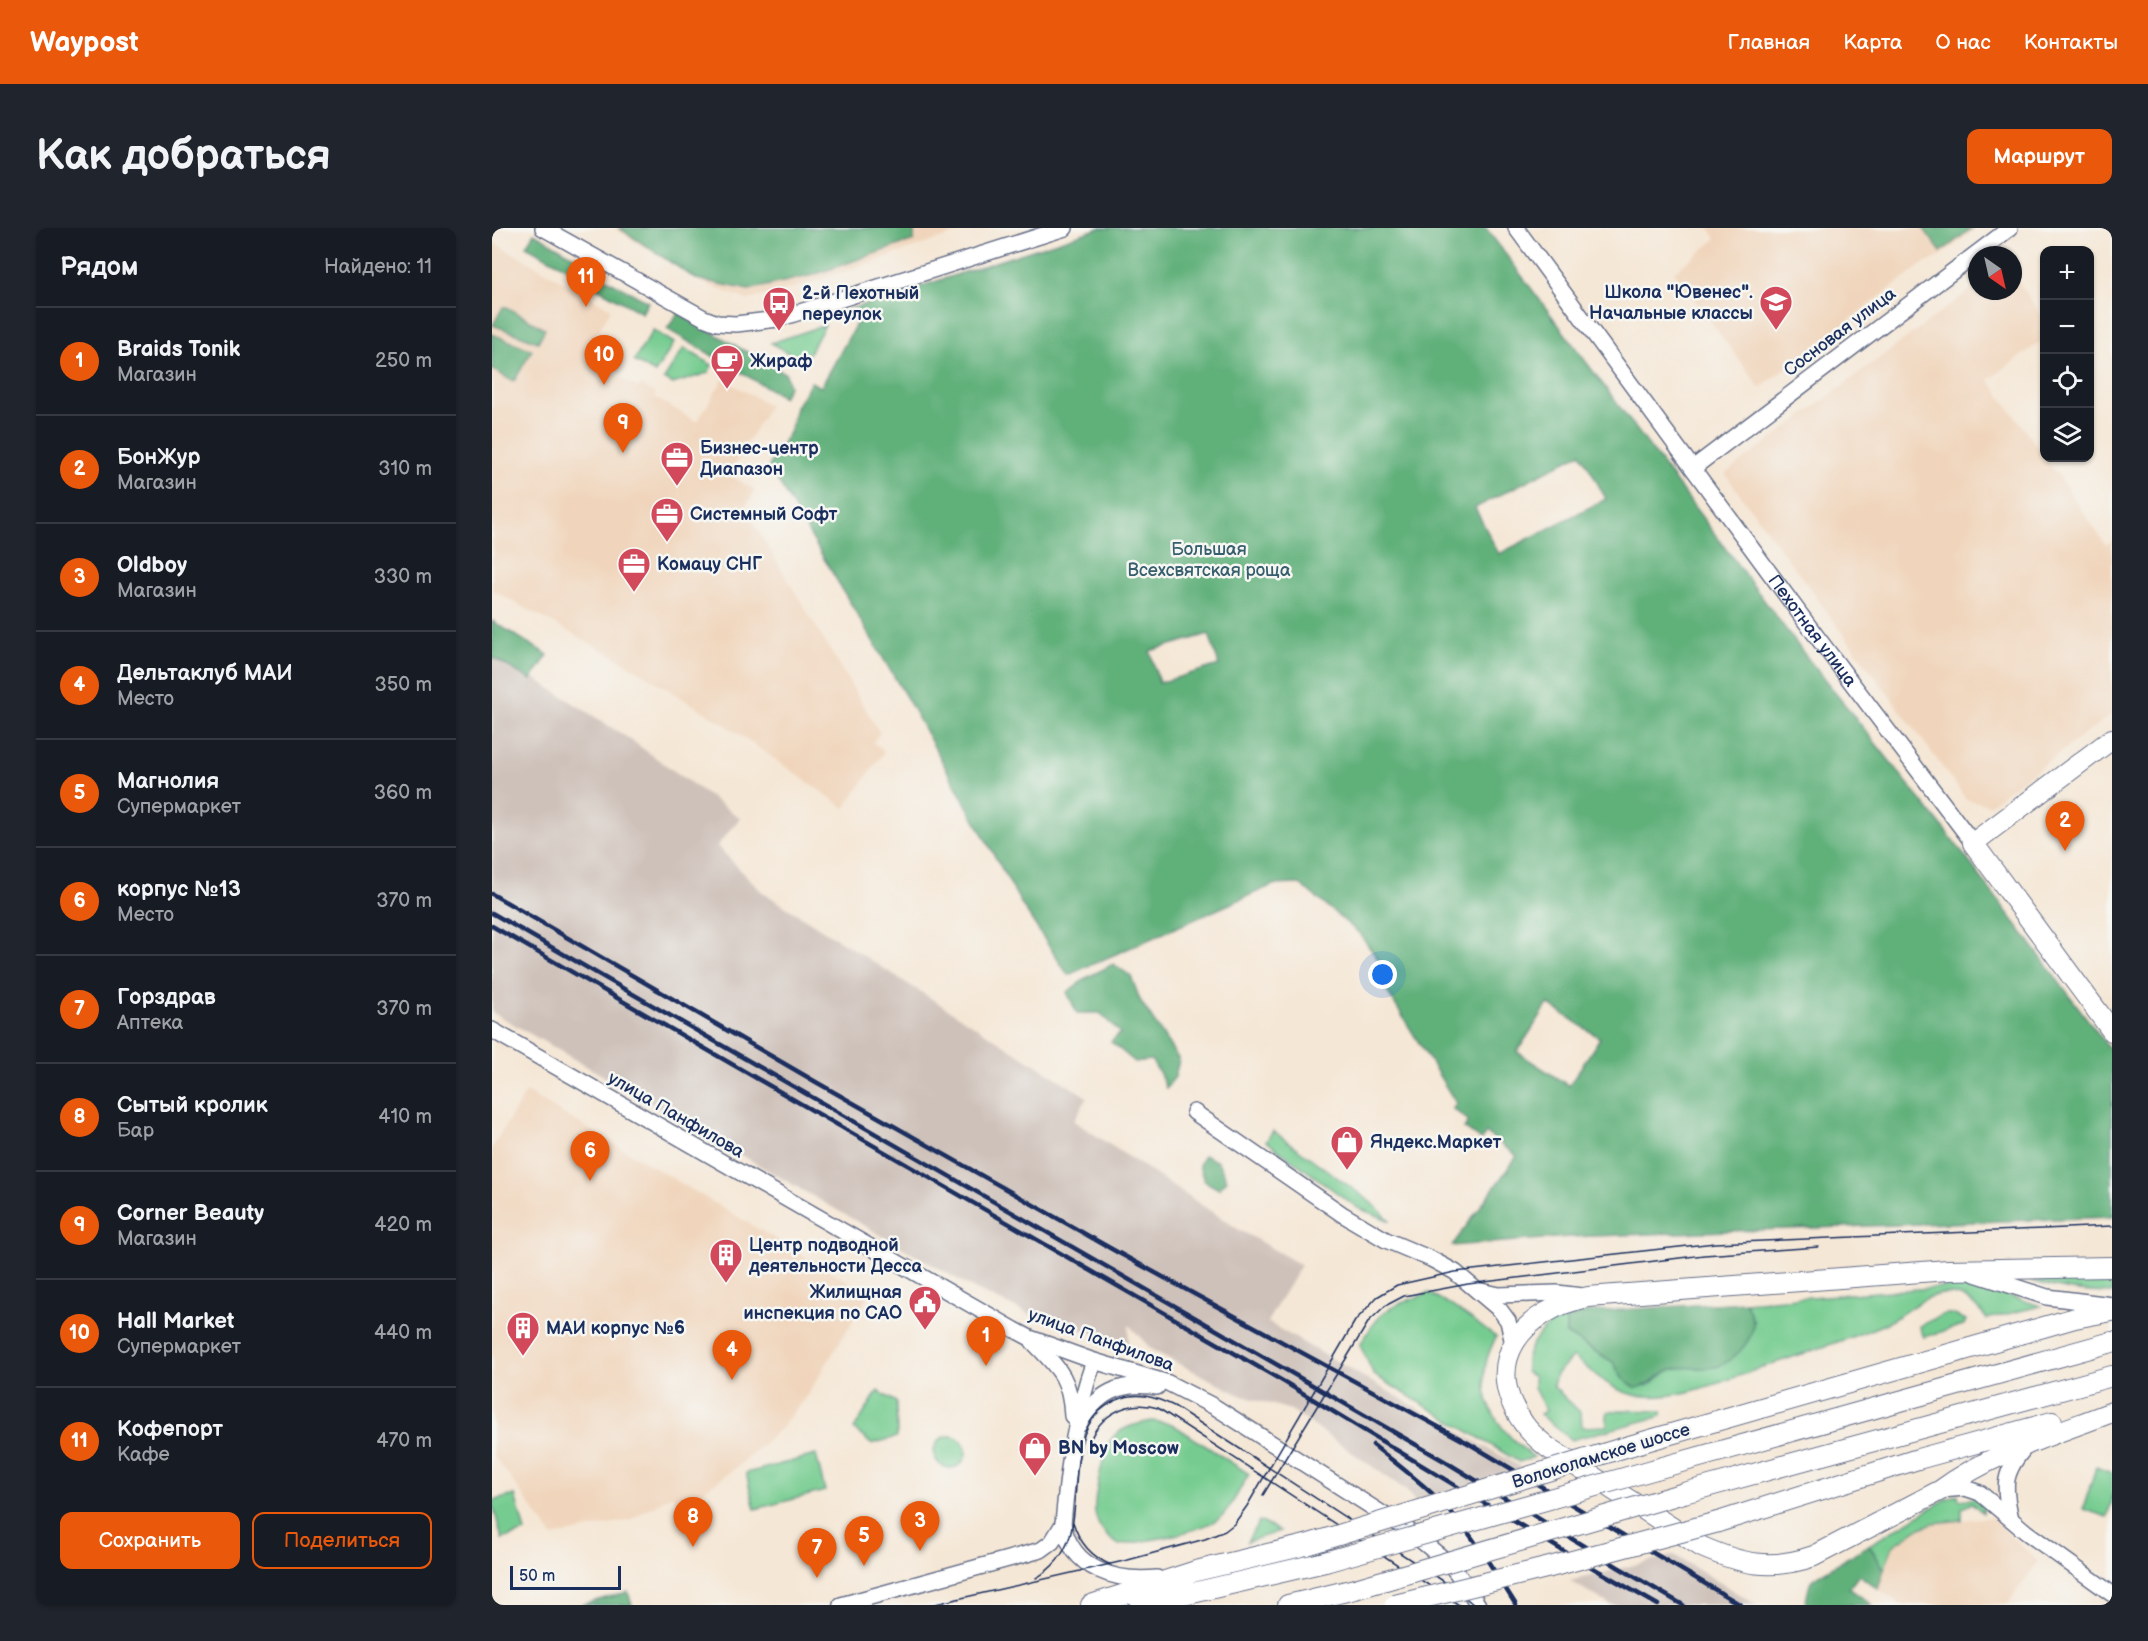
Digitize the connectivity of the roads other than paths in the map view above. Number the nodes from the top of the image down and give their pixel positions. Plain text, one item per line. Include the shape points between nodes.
1 (1065, 228) edge
2 (1516, 228) edge
3 (2010, 228) edge
4 (554, 231) edge
5 (1693, 468) junction
6 (2112, 739) edge
7 (1973, 843) junction
8 (492, 1030) edge
9 (2112, 1031) edge
10 (1194, 1112) dead end
11 (2112, 1267) edge
12 (1948, 1270) junction
13 (1478, 1290) junction
14 (1588, 1297) junction
15 (2112, 1305) edge
16 (2112, 1311) edge
17 (1030, 1338) junction
18 (2112, 1342) edge
19 (1513, 1344) junction
20 (1094, 1361) junction
21 (2112, 1376) edge
22 (1180, 1391) junction
23 (2112, 1406) edge
24 (2112, 1413) edge
25 (1073, 1434) junction
26 (2030, 1442) junction
27 (1941, 1490) junction
28 (2011, 1520) junction
29 (1063, 1524) junction
30 (1445, 1559) junction
31 (1196, 1570) junction
32 (2112, 1594) edge
33 (841, 1605) edge
34 (1091, 1605) edge
35 (1141, 1605) edge
36 (1288, 1605) edge
37 (1395, 1605) edge
38 (1448, 1605) edge
39 (1478, 1605) edge

1 - 4 street via 778,319 736,324 717,323 689,311
2 - 5 street, Пехотная улица
3 - 5 street, Сосновая улица
5 - 7 street, Пехотная улица
6 - 7 main road
7 - 9 main road, Пехотная улица
8 - 17 street, улица Панфилова
10 - 13 street via 1342,1215 1439,1263
11 - 12 main road
12 - 14 main road
12 - 15 street via 1991,1278 2048,1297
13 - 14 street via 1499,1295 1557,1293
13 - 19 street via 1508,1321
14 - 19 main road via 1568,1301 1535,1318
16 - 31 main road, Волоколамское шоссе, bridge via 2063,1321 1629,1446 1306,1545
17 - 20 street, улица Панфилова
17 - 25 street via 1069,1386
18 - 35 main road, Волоколамское шоссе, bridge via 1325,1562
19 - 27 main road via 1505,1371 1507,1389 1525,1426 1547,1447 1702,1546 1728,1558 1751,1564 1798,1562
20 - 22 street, улица Панфилова via 1168,1383
20 - 25 street
21 - 36 main road, bridge
22 - 25 street via 1142,1384 1121,1387 1099,1398
22 - 30 street, улица Панфилова via 1215,1407 1379,1510
23 - 37 main road, bridge via 1929,1456 1718,1522
24 - 26 main road
25 - 29 street
26 - 27 main road via 1995,1457
26 - 28 street via 2008,1474 2006,1492
27 - 28 street via 1973,1490
28 - 32 street
29 - 31 street via 1072,1549 1105,1573 1131,1580
29 - 33 street via 1052,1542 1041,1550
30 - 38 street via 1454,1579
30 - 39 street, улица Панфилова
31 - 34 main road, Волоколамское шоссе

